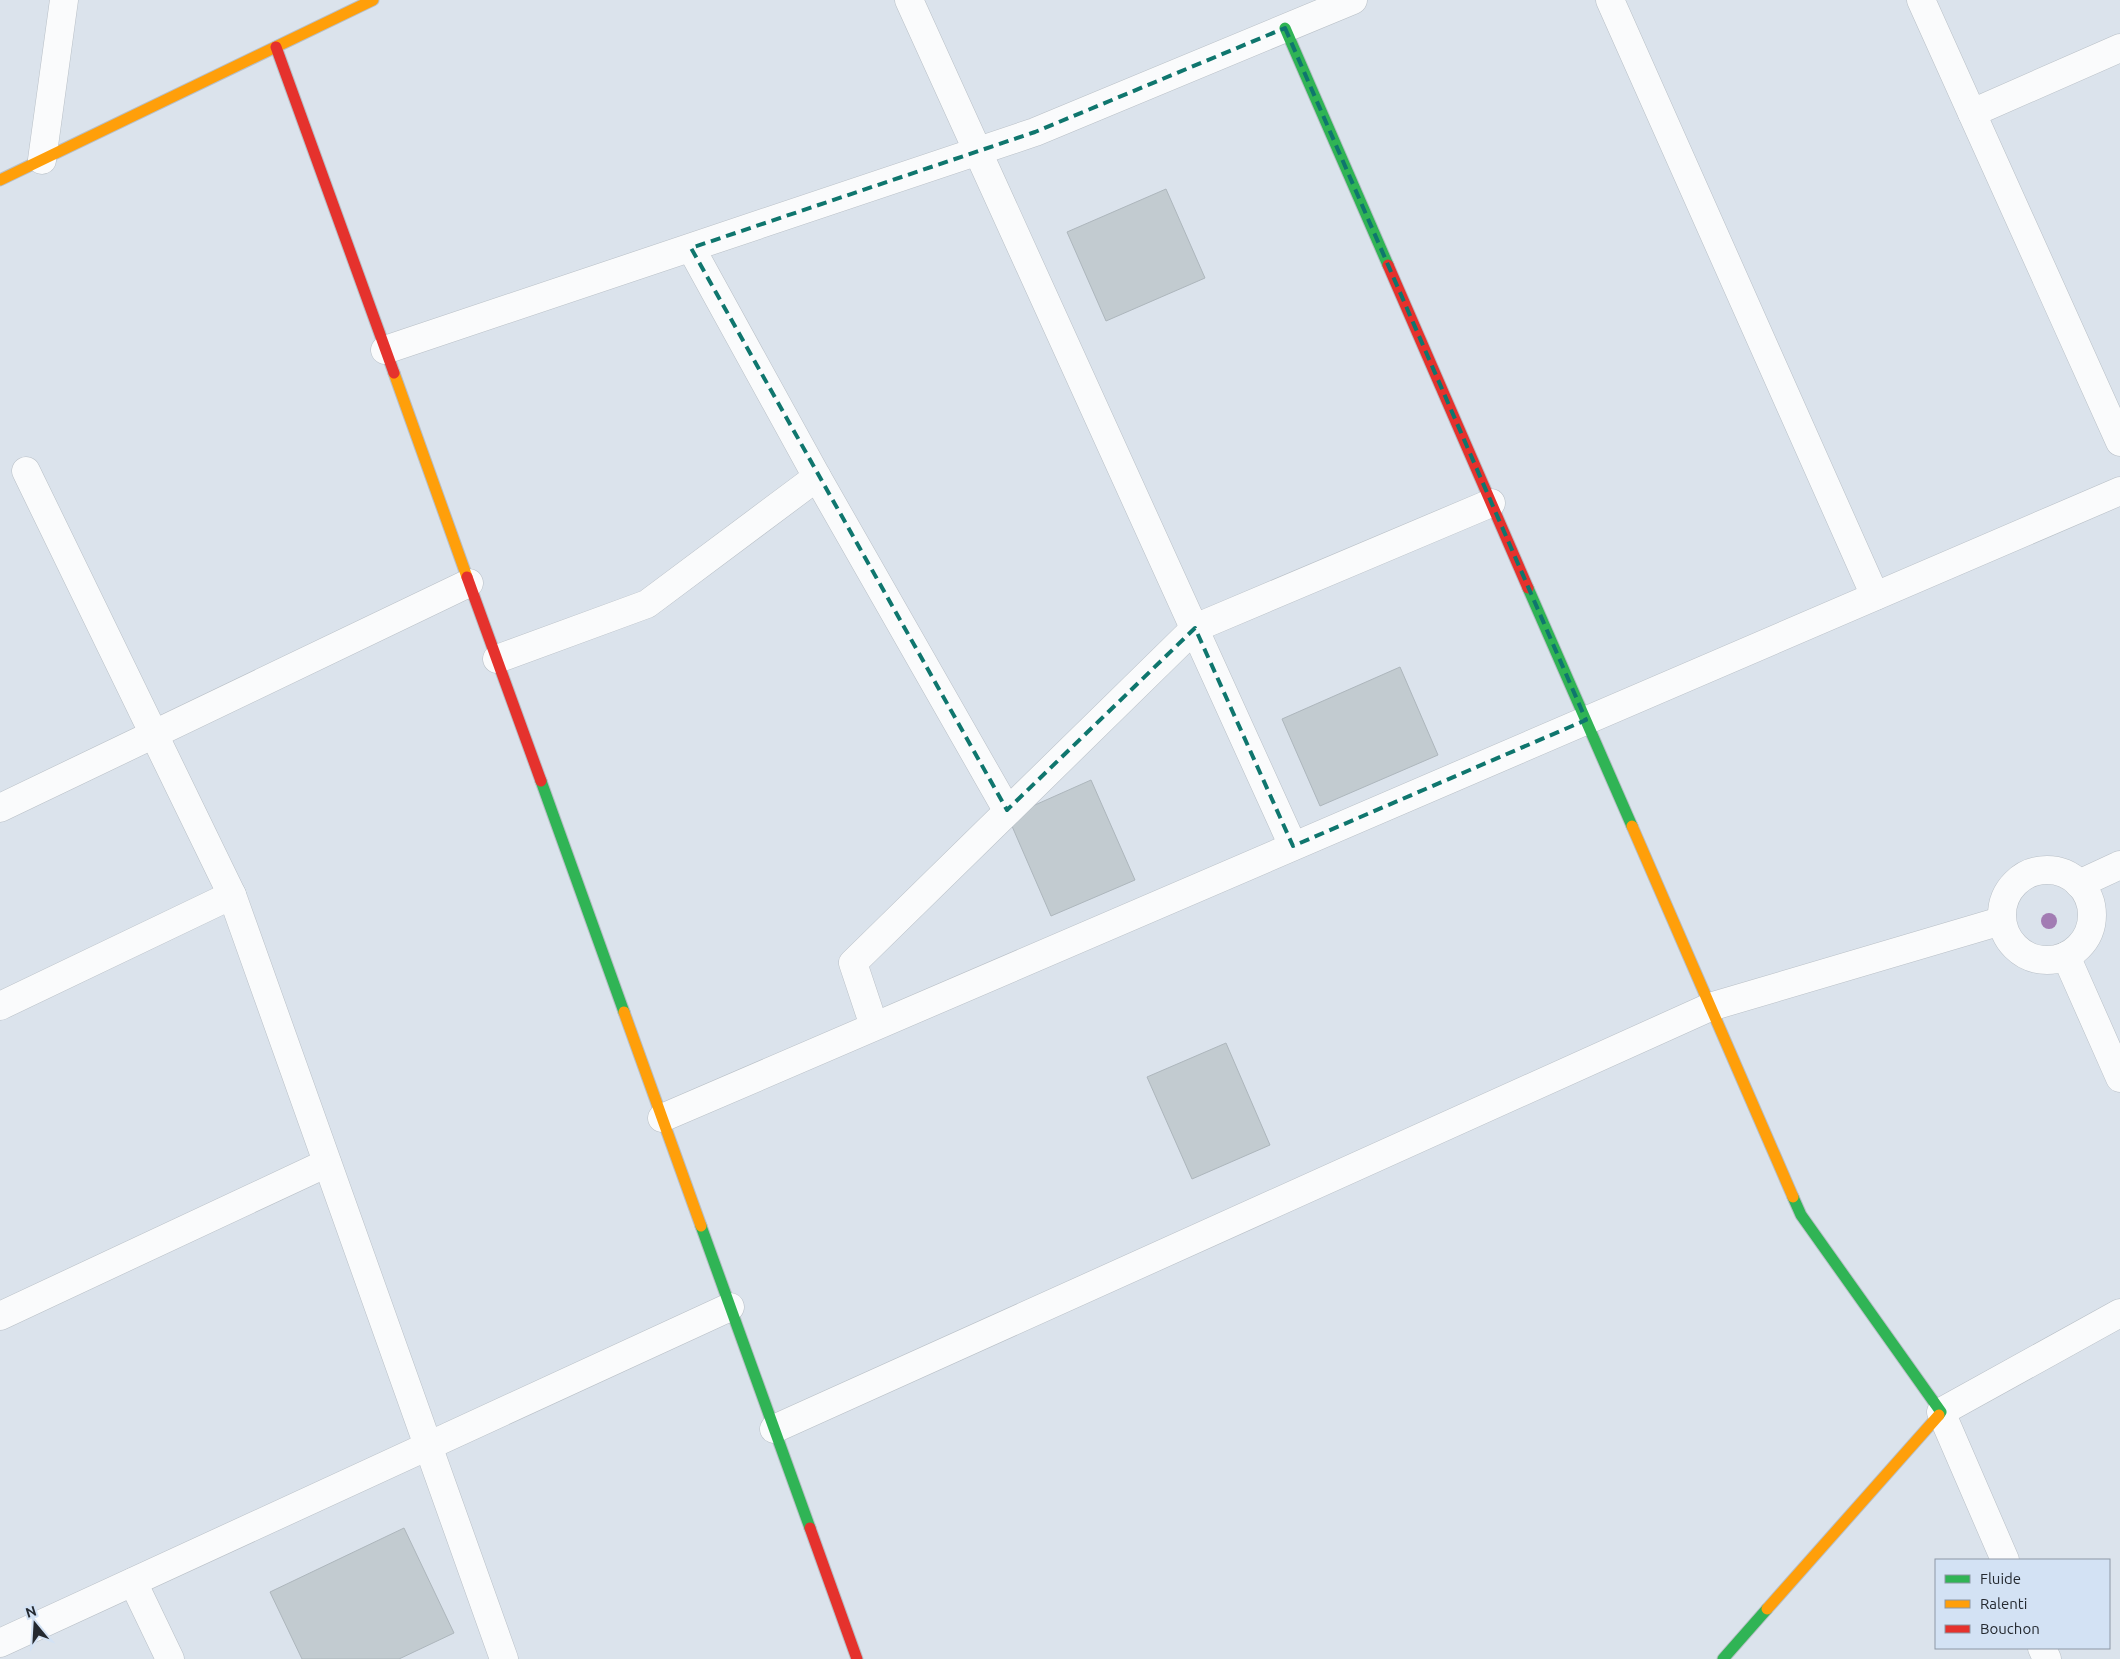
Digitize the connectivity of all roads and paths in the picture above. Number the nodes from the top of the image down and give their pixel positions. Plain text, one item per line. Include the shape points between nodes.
1 (64, 0) edge
2 (373, 0) edge
3 (909, 0) edge
4 (1353, 0) edge
5 (1610, 0) edge
6 (1921, 0) edge
7 (1285, 28) junction
8 (276, 47) junction
9 (2120, 48) edge
10 (1972, 113) junction
11 (978, 152) junction
12 (42, 160) junction
13 (0, 180) edge
14 (691, 248) junction
15 (385, 350) junction
16 (2120, 442) edge
17 (26, 471) dead end
18 (817, 477) junction
19 (2120, 491) edge
20 (1491, 502) junction
21 (469, 583) junction
22 (1874, 596) junction
23 (1195, 628) junction
24 (497, 658) junction
25 (1586, 720) junction
26 (154, 734) junction
27 (0, 808) edge
28 (1007, 810) junction
29 (1293, 846) junction
30 (2120, 866) edge
31 (2079, 884) junction
32 (232, 895) junction
33 (2001, 921) junction
34 (2066, 956) junction
35 (0, 1006) edge
36 (1710, 1007) junction
37 (874, 1026) junction
38 (2120, 1078) edge
39 (662, 1118) junction
40 (327, 1163) junction
41 (730, 1307) junction
42 (2120, 1314) edge
43 (0, 1316) edge
44 (1941, 1412) junction
45 (774, 1429) junction
46 (428, 1445) junction
47 (2005, 1559) edge
48 (133, 1582) junction
49 (0, 1643) edge
50 (170, 1659) edge
51 (504, 1659) edge
52 (857, 1659) edge
53 (1723, 1659) edge

1 - 12 street
2 - 8 street
3 - 11 street
4 - 7 street
5 - 22 street
6 - 10 street
7 - 11 street via 1035,132
7 - 20 street
8 - 12 street
8 - 15 street
9 - 10 street
10 - 16 street
11 - 14 street
11 - 23 street
12 - 13 street
14 - 15 street
14 - 18 street
15 - 21 street
17 - 26 street
18 - 24 street via 647,604
18 - 28 street
19 - 22 street
20 - 23 street
20 - 25 street
21 - 24 street
21 - 26 street
22 - 25 street
23 - 28 street
23 - 29 street
24 - 39 street
25 - 29 street
25 - 36 street
26 - 27 street
26 - 32 street
28 - 37 street via 853,963
29 - 37 street
30 - 31 street
31 - 33 street via 2060,872 2038,871 2031,874 2018,881 2004,899
31 - 34 street via 2088,898 2092,914 2089,931 2080,946
32 - 35 street
32 - 40 street
33 - 34 street via 2008,939 2021,952 2038,960
33 - 36 street
34 - 38 street
36 - 44 street via 1800,1215
36 - 45 street
37 - 39 street
39 - 41 street
40 - 43 street
40 - 46 street
41 - 45 street
41 - 46 street
42 - 44 street
44 - 47 street
44 - 53 street
45 - 52 street
46 - 48 street
46 - 51 street
48 - 49 street
48 - 50 street

